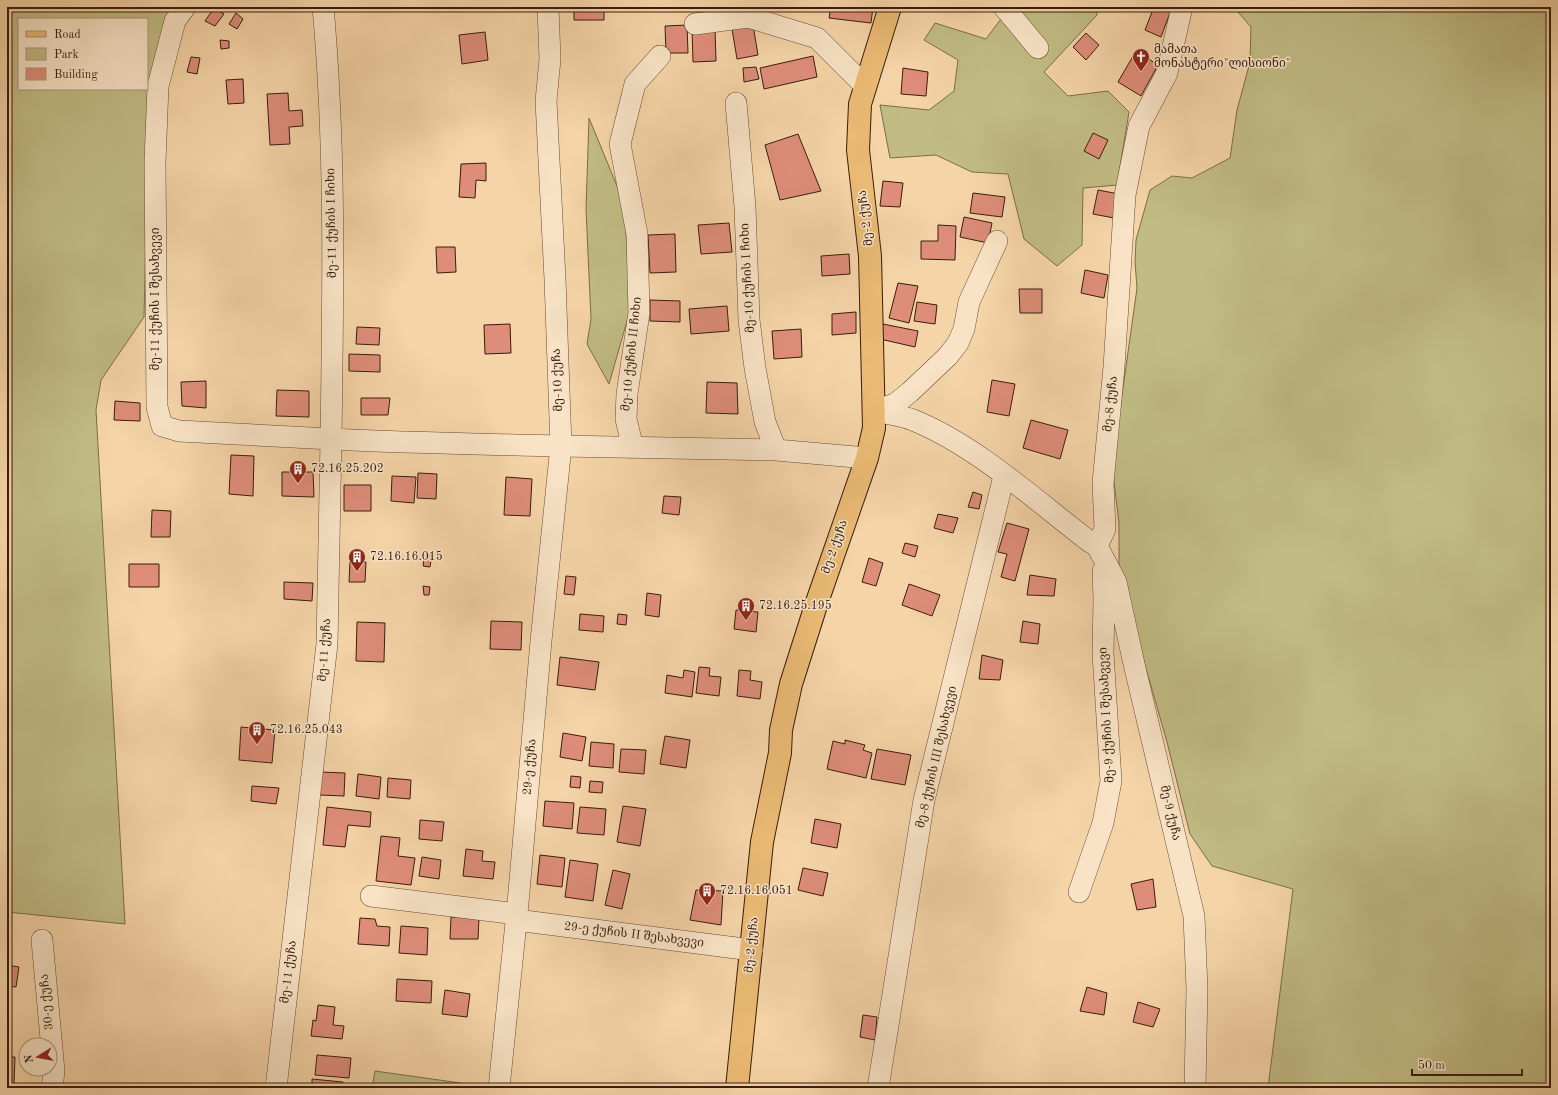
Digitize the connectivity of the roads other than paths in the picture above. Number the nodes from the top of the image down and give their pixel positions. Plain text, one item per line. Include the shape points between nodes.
1 (185, 7) edge
2 (323, 7) edge
3 (548, 7) edge
4 (890, 7) edge
5 (1004, 7) edge
6 (1182, 7) edge
7 (695, 24) dead end
8 (1038, 48) dead end
9 (660, 56) dead end
10 (865, 86) junction
11 (736, 104) dead end
12 (997, 241) dead end
13 (874, 411) junction
14 (331, 439) junction
15 (560, 446) junction
16 (633, 448) junction
17 (776, 450) junction
18 (867, 458) junction
19 (1004, 476) junction
20 (1099, 551) junction
21 (1079, 892) dead end
22 (371, 896) dead end
23 (516, 917) junction
24 (42, 940) dead end
25 (752, 950) junction
26 (52, 1088) edge
27 (276, 1088) edge
28 (499, 1088) edge
29 (737, 1088) edge
30 (878, 1088) edge
31 (1195, 1088) edge

1 - 14 street, მე-11 ქუჩის I შესახვევი via 175,21 158,86 157,406 162,426 179,431
2 - 14 street, მე-11 ქუჩის I ჩიხი via 329,70 333,269
3 - 15 street, მე-10 ქუჩა via 550,59 546,101
4 - 10 main road, მე-2 ქუჩა
5 - 8 street
6 - 20 street, მე-8 ქუჩა via 1167,73 1139,126 1125,195 1114,367 1103,483 1105,529
7 - 10 street via 748,17 817,38
9 - 16 street, მე-10 ქუჩის II ჩიხი via 635,84 620,144 637,234 639,312 627,394 626,419
10 - 13 main road, მე-2 ქუჩა via 860,104 858,150 870,256
11 - 17 street, მე-10 ქუჩის I ჩიხი via 745,207 749,320 765,422
12 - 13 street via 969,302 964,329 958,343 910,392 895,404
13 - 18 main road, მე-2 ქუჩა via 874,428
13 - 19 street via 912,419 937,431 967,448
14 - 15 street
14 - 27 street, მე-11 ქუჩა via 327,644
15 - 16 street
15 - 23 street, 29-ე ქუჩა
16 - 17 street
17 - 18 street
18 - 25 main road, მე-2 ქუჩა via 819,594 781,730 780,753 762,842
19 - 20 street
19 - 30 street, მე-8 ქუჩის III შესახვევი via 924,800
20 - 21 street, მე-9 ქუჩის I შესახვევი via 1104,599 1103,653 1112,781 1103,823
20 - 31 street, მე-9 ქუჩა via 1116,582 1194,916 1198,988
22 - 23 street, 29-ე ქუჩის II შესახვევი
23 - 25 street, 29-ე ქუჩის II შესახვევი
23 - 28 street, 29-ე ქუჩა
24 - 26 street, 30-ე ქუჩა via 54,1071
25 - 29 main road, მე-2 ქუჩა

